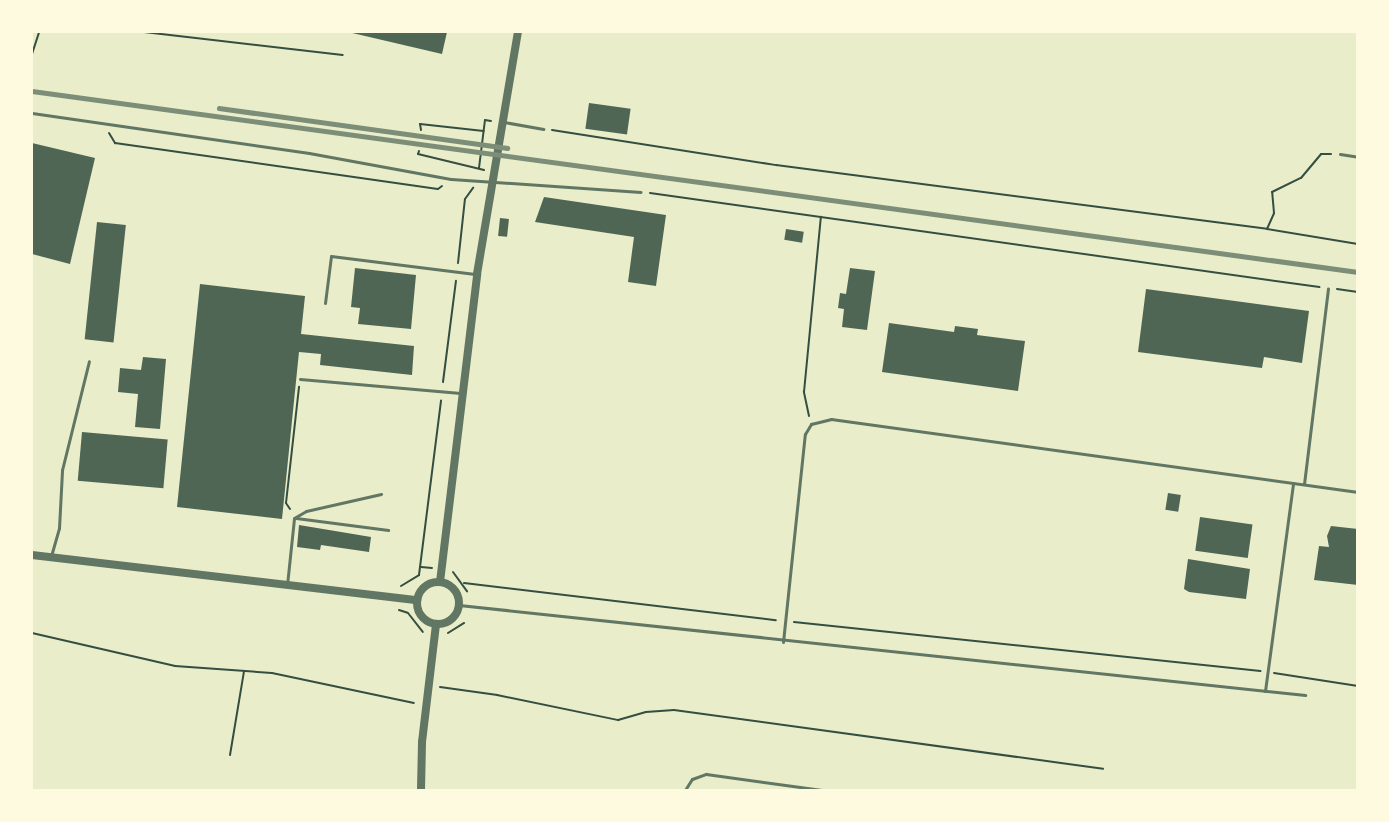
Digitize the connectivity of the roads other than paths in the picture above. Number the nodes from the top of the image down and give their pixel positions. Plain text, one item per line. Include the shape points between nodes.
1 (518, 32) edge
2 (32, 113) edge
3 (502, 122) junction
4 (543, 129) road end
5 (1340, 154) road end
6 (1358, 157) edge
7 (487, 182) junction
8 (640, 192) road end
9 (477, 274) junction
10 (1328, 288) road end
11 (325, 303) dead end
12 (89, 361) dead end
13 (300, 379) road end
14 (462, 393) junction
15 (1293, 483) junction
16 (1304, 484) junction
17 (1358, 492) edge
18 (381, 494) dead end
19 (294, 518) junction
20 (388, 530) dead end
21 (32, 555) edge
22 (50, 558) junction
23 (440, 582) junction
24 (286, 586) junction
25 (417, 600) junction
26 (459, 605) junction
27 (436, 624) junction
28 (783, 642) junction
29 (1265, 691) junction
30 (1305, 695) dead end
31 (421, 790) edge
32 (685, 790) edge
33 (822, 790) edge

1 - 3 street
2 - 7 lane
3 - 4 lane
3 - 7 street
5 - 6 lane
7 - 8 lane
7 - 9 street
9 - 11 lane via 331,256
9 - 14 street
10 - 16 lane
12 - 22 lane via 62,470 59,528
13 - 14 lane
14 - 23 street
15 - 16 lane
15 - 28 lane via 831,419 811,424 804,434
15 - 29 lane
16 - 17 lane
18 - 19 lane via 306,511
19 - 20 lane
19 - 24 lane
21 - 22 street
22 - 24 street
23 - 25 street via 428,585
23 - 26 street via 452,587
24 - 25 street
25 - 27 street via 419,614
26 - 27 street via 454,617
26 - 28 lane
27 - 31 street
28 - 29 lane
29 - 30 lane
32 - 33 lane via 692,780 706,774

